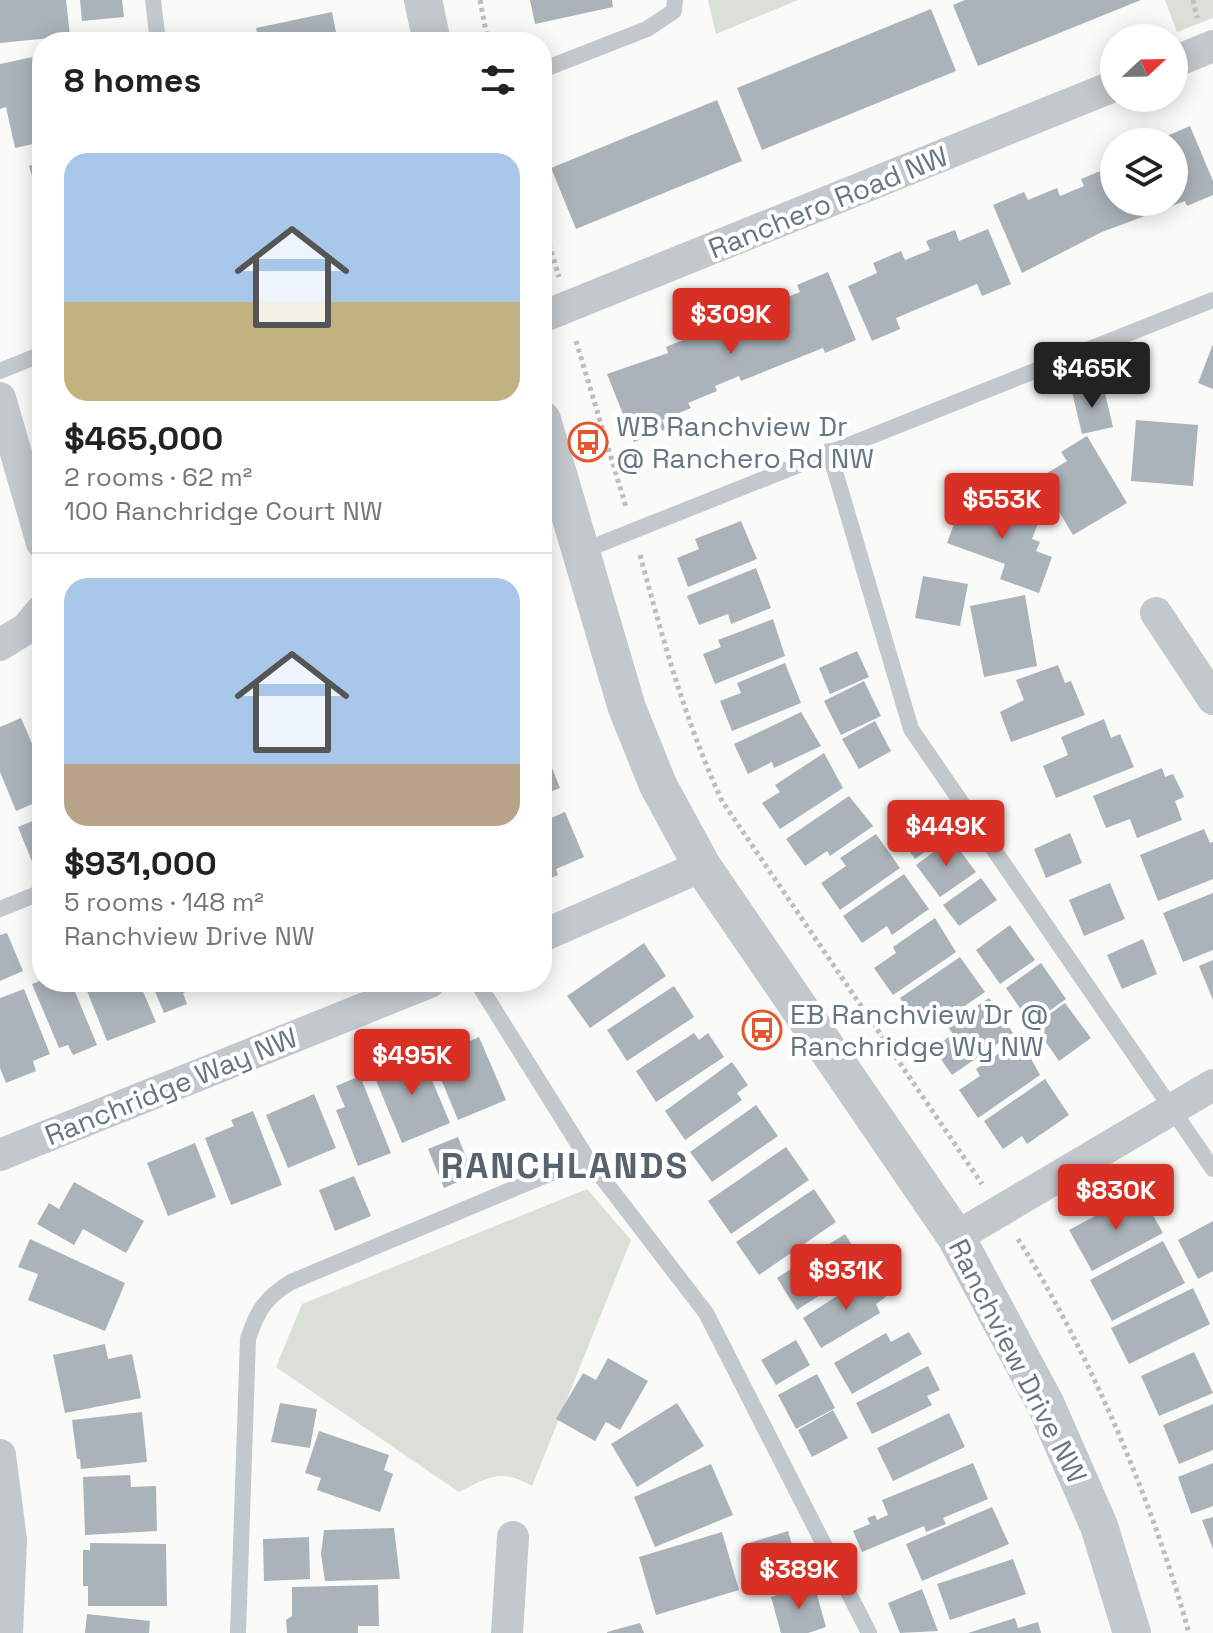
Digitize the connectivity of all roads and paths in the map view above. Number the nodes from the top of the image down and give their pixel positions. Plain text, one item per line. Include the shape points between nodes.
1 (153, 0) edge
2 (423, 0) edge
3 (480, 0) edge
4 (675, 0) edge
5 (157, 32) edge
6 (430, 32) edge
7 (486, 32) edge
8 (1213, 46) edge
9 (1188, 56) edge
10 (552, 66) edge
11 (1100, 92) edge
12 (552, 291) edge
13 (1213, 300) edge
14 (555, 312) edge
15 (32, 358) edge
16 (0, 371) edge
17 (0, 398) edge
18 (829, 451) junction
19 (552, 455) edge
20 (32, 508) edge
21 (633, 530) junction
22 (580, 552) junction
23 (1156, 613) dead end
24 (32, 622) edge
25 (0, 645) edge
26 (1213, 699) edge
27 (702, 866) junction
28 (32, 896) edge
29 (0, 909) edge
30 (552, 932) edge
31 (405, 992) edge
32 (483, 992) edge
33 (1213, 1085) edge
34 (1172, 1109) junction
35 (0, 1155) edge
36 (587, 1158) junction
37 (1213, 1169) edge
38 (1001, 1212) junction
39 (956, 1237) junction
40 (0, 1455) edge
41 (513, 1537) dead end
42 (7, 1633) edge
43 (238, 1633) edge
44 (507, 1633) edge
45 (869, 1633) edge
46 (1132, 1633) edge
47 (1189, 1633) edge

1 - 5 lane
2 - 6 street
3 - 7 path
4 - 10 lane via 674,11 647,29
8 - 9 street
11 - 14 street, Ranchero Road NW
12 - 14 path
13 - 18 lane
14 - 21 path
15 - 16 lane
17 - 20 street
18 - 21 lane
18 - 34 lane via 911,729
19 - 22 street, Ranchview Drive NW
21 - 22 lane
21 - 38 path via 677,689 722,801
22 - 27 street, Ranchview Drive NW via 627,708 658,785
23 - 26 street
24 - 25 street
27 - 30 street
27 - 39 street, Ranchview Drive NW
28 - 29 lane
31 - 35 street, Ranchridge Way NW
32 - 36 lane
33 - 34 street
34 - 37 lane
34 - 38 street
36 - 43 lane via 269,1295 248,1339
36 - 45 lane via 706,1313
38 - 39 street
38 - 47 path via 1079,1346 1177,1589
39 - 46 street, Ranchview Drive NW via 1046,1405 1099,1526
40 - 42 street via 11,1540
41 - 44 street

